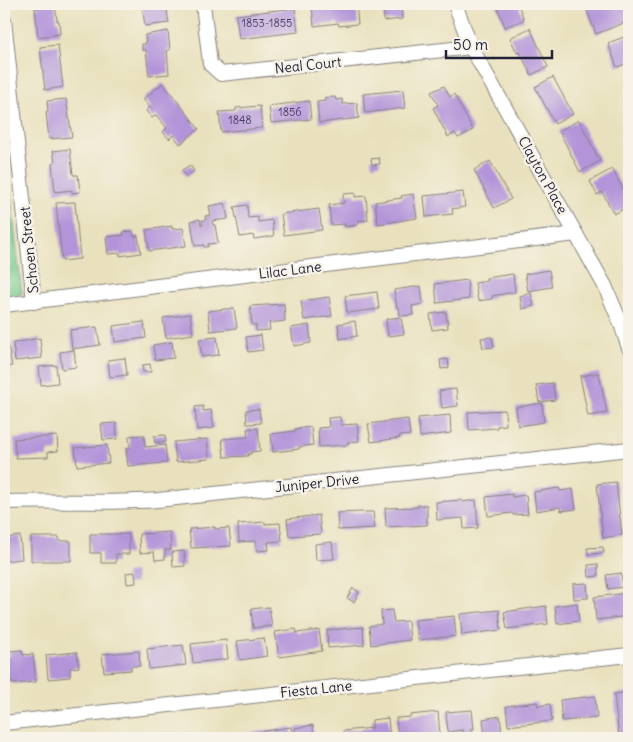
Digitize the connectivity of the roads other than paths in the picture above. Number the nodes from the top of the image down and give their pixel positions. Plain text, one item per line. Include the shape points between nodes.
1 (203, 4) edge
2 (455, 4) edge
3 (4, 20) edge
4 (471, 47) junction
5 (576, 234) junction
6 (34, 302) junction
7 (4, 305) edge
8 (629, 348) edge
9 (629, 448) edge
10 (4, 502) edge
11 (629, 655) edge
12 (4, 724) edge

1 - 4 street, Neal Court via 210,64 221,74
2 - 4 street, Clayton Place
3 - 6 street, Schoen Street
4 - 5 street, Clayton Place
5 - 6 street, Lilac Lane
5 - 8 street, Clayton Place via 604,286
6 - 7 street, Lilac Lane
9 - 10 street, Juniper Drive via 158,500
11 - 12 street, Fiesta Lane

